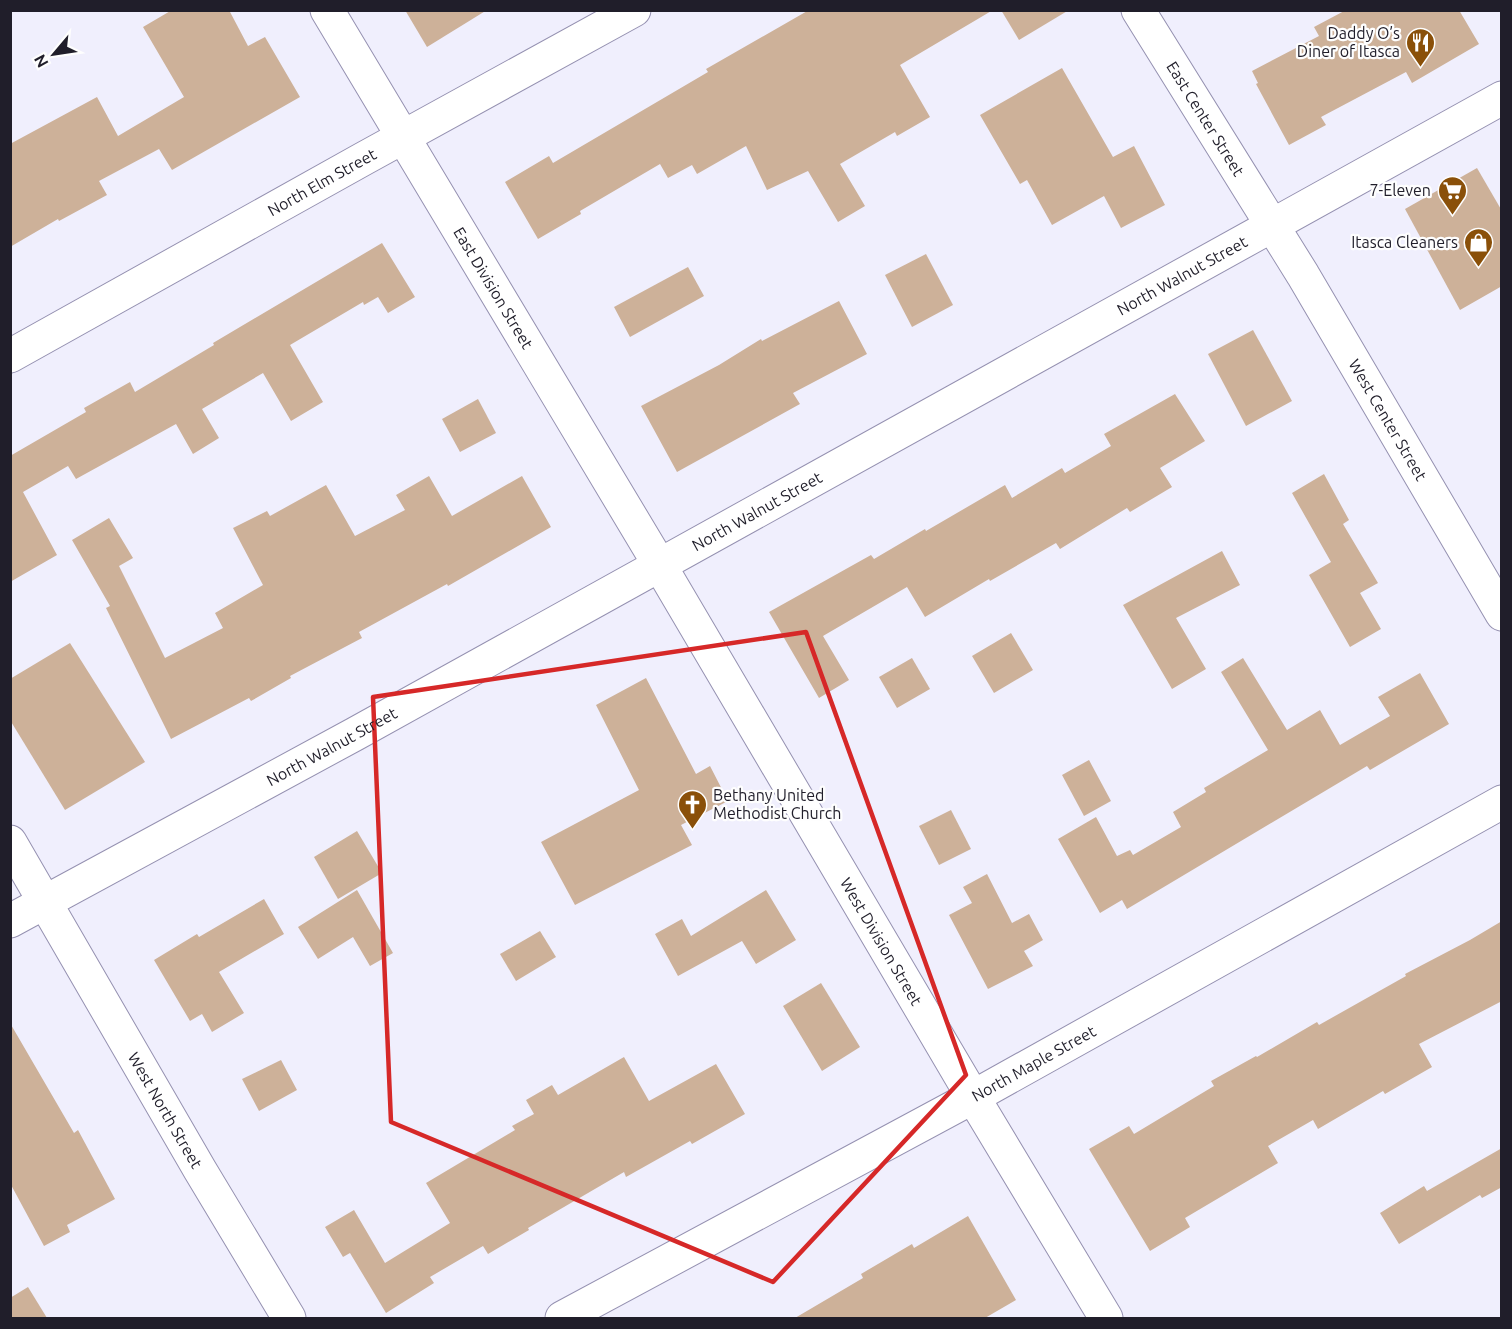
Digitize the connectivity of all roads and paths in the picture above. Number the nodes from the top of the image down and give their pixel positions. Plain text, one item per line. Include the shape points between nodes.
1 (327, 10) edge
2 (634, 10) edge
3 (1138, 10) edge
4 (1502, 99) edge
5 (402, 138) junction
6 (1272, 226) junction
7 (10, 356) edge
8 (659, 564) junction
9 (1502, 614) edge
10 (1502, 802) edge
11 (10, 842) edge
12 (46, 901) junction
13 (10, 921) edge
14 (973, 1097) junction
15 (290, 1318) edge
16 (562, 1318) edge
17 (1106, 1318) edge

1 - 5 street, East Division Street
2 - 5 street, North Elm Street
3 - 6 street, East Center Street
4 - 6 street, North Walnut Street
5 - 7 street, North Elm Street
5 - 8 street, East Division Street
6 - 8 street, North Walnut Street
6 - 9 street, West Center Street
8 - 12 street, North Walnut Street
8 - 14 street, West Division Street
10 - 14 street, North Maple Street
11 - 12 street, West North Street
12 - 13 street, North Walnut Street
12 - 15 street, West North Street
14 - 16 street, North Maple Street
14 - 17 street, West Division Street

